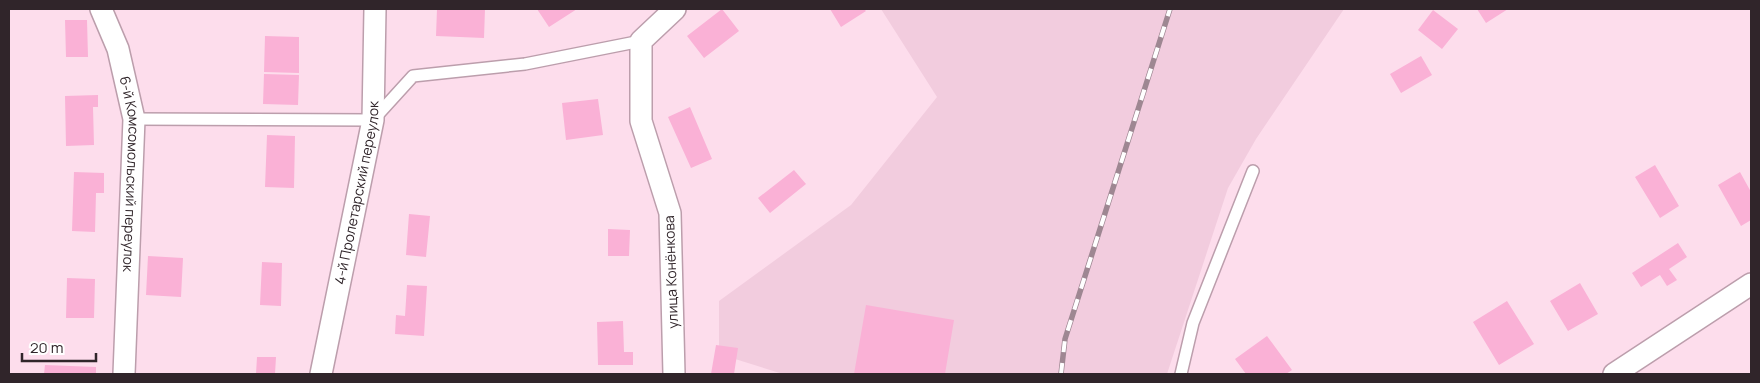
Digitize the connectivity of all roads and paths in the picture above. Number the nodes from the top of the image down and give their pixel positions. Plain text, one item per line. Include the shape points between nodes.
1 (101, 9) edge
2 (376, 9) edge
3 (675, 9) edge
4 (641, 41) junction
5 (134, 119) junction
6 (373, 120) junction
7 (1253, 171) dead end
8 (1751, 284) edge
9 (124, 374) edge
10 (321, 374) edge
11 (674, 374) edge
12 (1181, 374) edge
13 (1614, 374) edge

1 - 5 street, 6-й Комсомольский переулок via 118,49
2 - 6 street, 4-й Пролетарский переулок
3 - 4 street
4 - 6 lane via 525,64 413,76
4 - 11 street, улица Конёнкова via 641,121 670,213
5 - 6 lane
5 - 9 street, 6-й Комсомольский переулок
6 - 10 street, 4-й Пролетарский переулок
7 - 12 lane via 1193,322
8 - 13 street

